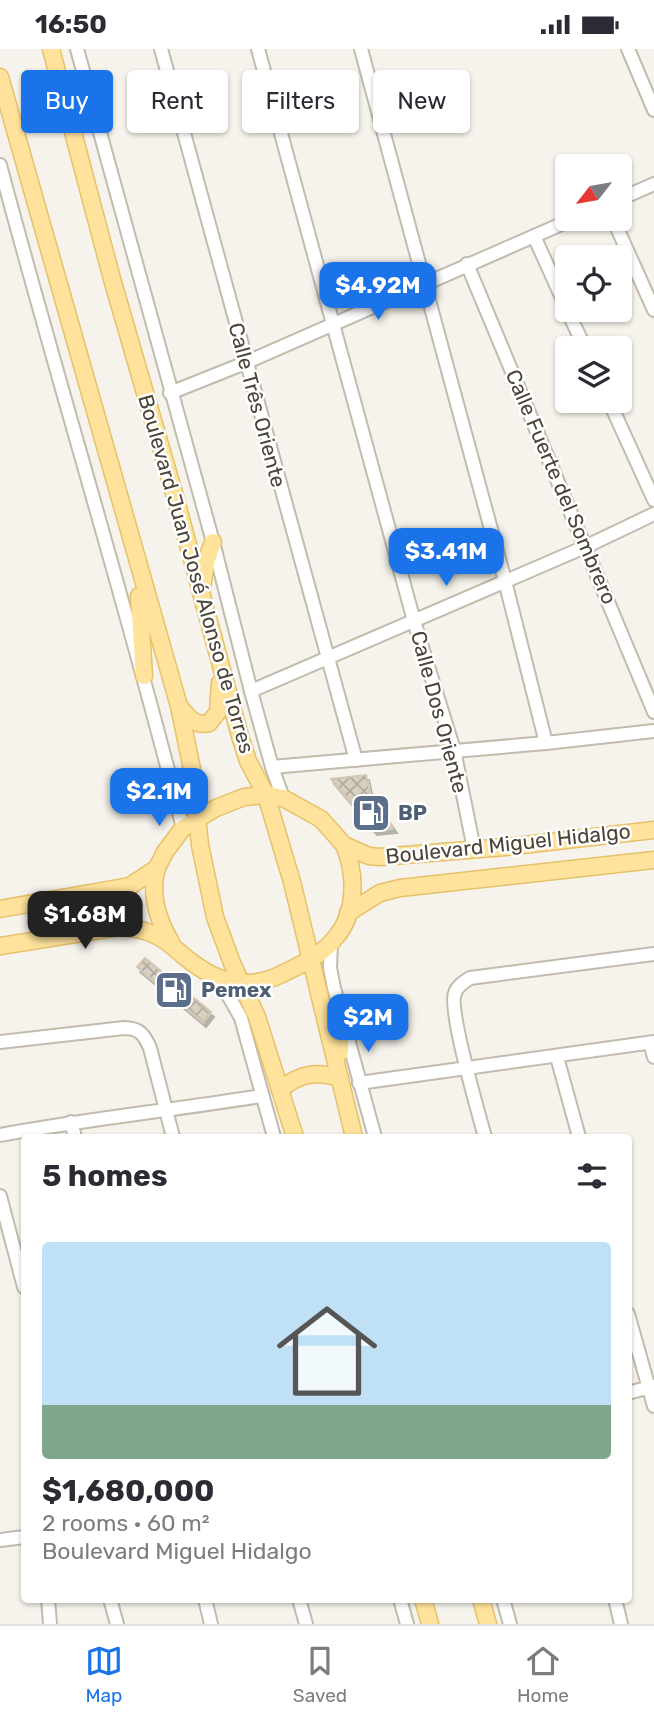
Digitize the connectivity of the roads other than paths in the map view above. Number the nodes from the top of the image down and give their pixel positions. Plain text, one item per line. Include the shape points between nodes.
1 (51, 49) edge
2 (77, 49) edge
3 (160, 49) edge
4 (258, 49) edge
5 (361, 49) edge
6 (628, 49) edge
7 (0, 77) edge
8 (654, 110) edge
9 (0, 165) edge
10 (654, 184) edge
11 (632, 194) edge
12 (555, 227) edge
13 (618, 231) edge
14 (534, 236) junction
15 (467, 264) junction
16 (425, 282) junction
17 (555, 282) edge
18 (654, 310) edge
19 (334, 324) junction
20 (245, 363) junction
21 (170, 393) junction
22 (614, 413) edge
23 (654, 501) edge
24 (654, 514) edge
25 (213, 542) junction
26 (587, 546) junction
27 (136, 562) junction
28 (505, 581) junction
29 (202, 597) junction
30 (414, 621) junction
31 (327, 659) junction
32 (220, 667) junction
33 (144, 676) junction
34 (251, 691) junction
35 (179, 706) junction
36 (654, 712) edge
37 (654, 731) edge
38 (546, 743) junction
39 (454, 750) junction
40 (356, 760) junction
41 (272, 767) junction
42 (266, 795) junction
43 (283, 798) junction
44 (198, 819) junction
45 (183, 828) junction
46 (654, 829) edge
47 (344, 845) junction
48 (474, 849) junction
49 (654, 860) edge
50 (157, 868) junction
51 (0, 909) edge
52 (348, 913) junction
53 (331, 943) junction
54 (173, 944) junction
55 (0, 946) edge
56 (654, 954) edge
57 (311, 960) junction
58 (219, 979) junction
59 (244, 985) junction
60 (340, 1014) junction
61 (0, 1042) edge
62 (652, 1043) edge
63 (556, 1057) junction
64 (654, 1057) edge
65 (466, 1068) junction
66 (340, 1079) junction
67 (359, 1083) junction
68 (280, 1090) junction
69 (261, 1096) junction
70 (165, 1111) junction
71 (71, 1122) junction
72 (74, 1134) edge
73 (172, 1134) edge
74 (273, 1134) edge
75 (294, 1134) edge
76 (353, 1134) edge
77 (374, 1134) edge
78 (484, 1134) edge
79 (578, 1134) edge
80 (0, 1135) edge
81 (0, 1196) edge
82 (21, 1276) edge
83 (632, 1327) edge
84 (651, 1387) edge
85 (632, 1392) edge
86 (654, 1406) edge
87 (21, 1537) edge
88 (0, 1539) edge
89 (48, 1603) edge
90 (111, 1603) edge
91 (206, 1603) edge
92 (300, 1603) edge
93 (401, 1603) edge
94 (424, 1603) edge
95 (482, 1603) edge
96 (490, 1603) edge
97 (504, 1603) edge
98 (616, 1603) edge
99 (50, 1624) edge
100 (117, 1624) edge
101 (211, 1624) edge
102 (306, 1624) edge
103 (407, 1624) edge
104 (430, 1624) edge
105 (488, 1624) edge
106 (510, 1624) edge
107 (621, 1624) edge

1 - 29 main road, Boulevard Juan José Alonso de Torres
2 - 21 street, Boulevard Juan José Alonso de Torres
3 - 20 street, Calle Três Oriente
4 - 19 street, Calle Dos Oriente
5 - 16 street
6 - 8 street
7 - 27 main road
9 - 33 street
10 - 11 street
12 - 14 street
13 - 18 street
14 - 15 street
14 - 17 street
15 - 16 street
15 - 26 street, Calle Fuerte del Sombrero
16 - 19 street
16 - 28 street
19 - 20 street
19 - 30 street, Calle Dos Oriente
20 - 21 street
20 - 31 street, Calle Três Oriente
21 - 25 street, Boulevard Juan José Alonso de Torres
22 - 23 street
24 - 26 street
25 - 29 main road
25 - 34 street, Boulevard Juan José Alonso de Torres
26 - 28 street
26 - 36 street, Calle Fuerte del Sombrero
27 - 33 main road
27 - 35 main road
28 - 30 street
28 - 38 street
29 - 32 main road, Boulevard Juan José Alonso de Torres
30 - 31 street
30 - 39 street, Calle Dos Oriente
31 - 34 street
31 - 40 street, Calle Três Oriente
32 - 35 main road via 218,712 212,721 204,725 190,719
32 - 42 main road, Boulevard Juan José Alonso de Torres via 244,750
33 - 45 street
34 - 41 street, Boulevard Juan José Alonso de Torres
35 - 44 main road
37 - 38 street
38 - 39 street
39 - 40 street
39 - 48 street, Calle Dos Oriente
40 - 41 street
41 - 43 street, Boulevard Juan José Alonso de Torres
42 - 43 main road, Boulevard Miguel Hidalgo
42 - 44 main road, Boulevard Miguel Hidalgo via 231,801
42 - 57 main road, Boulevard Juan José Alonso de Torres
43 - 47 main road, Boulevard Miguel Hidalgo via 321,819
44 - 45 main road, Boulevard Miguel Hidalgo
44 - 59 main road via 215,917
45 - 50 main road, Boulevard Miguel Hidalgo
46 - 48 main road, Boulevard Miguel Hidalgo
47 - 48 main road, Boulevard Miguel Hidalgo via 380,857
47 - 52 main road via 352,876
49 - 52 main road, Boulevard Miguel Hidalgo via 400,888
50 - 51 main road, Boulevard Miguel Hidalgo via 117,890
50 - 54 main road via 156,904
52 - 53 main road, Boulevard Miguel Hidalgo
53 - 57 main road, Boulevard Miguel Hidalgo
53 - 60 street via 331,974
54 - 55 main road, Boulevard Miguel Hidalgo via 142,929 119,927
54 - 58 main road, Boulevard Miguel Hidalgo
56 - 65 street via 470,978 453,1000
57 - 59 main road, Boulevard Miguel Hidalgo via 262,983
57 - 66 main road, Boulevard Juan José Alonso de Torres
58 - 59 main road, Boulevard Miguel Hidalgo
58 - 69 street via 241,1018
59 - 68 main road
60 - 66 main road
60 - 67 street
61 - 70 street via 139,1030 150,1048
62 - 63 street
62 - 64 street
63 - 65 street
63 - 79 street
65 - 67 street
65 - 78 street
66 - 68 main road via 324,1073 307,1074
66 - 76 main road, Boulevard Juan José Alonso de Torres
67 - 77 street
68 - 75 main road
69 - 70 street
69 - 74 street
70 - 71 street
70 - 73 street
71 - 72 street
71 - 80 street
81 - 82 street
83 - 84 street
84 - 85 street
84 - 86 street
87 - 88 street
89 - 99 street
90 - 100 street
91 - 101 street
92 - 102 street
93 - 103 street
94 - 104 main road
95 - 105 main road
96 - 105 main road
97 - 106 street
98 - 107 street

